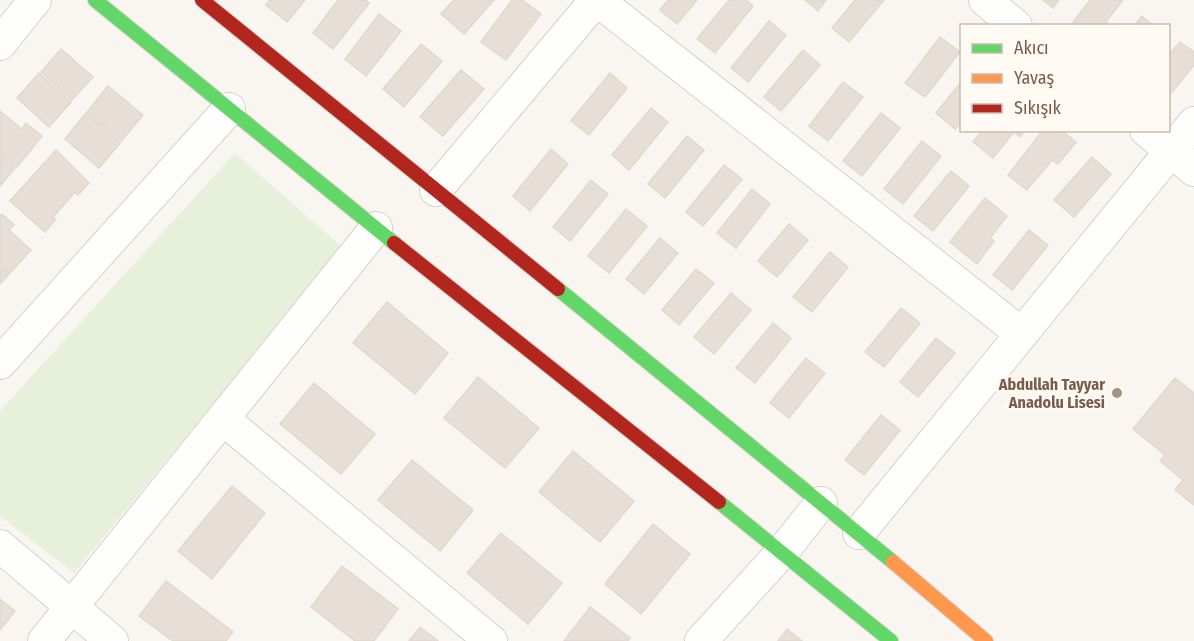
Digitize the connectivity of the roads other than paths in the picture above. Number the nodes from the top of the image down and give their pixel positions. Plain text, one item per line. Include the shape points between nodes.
1 (35, 0) edge
2 (95, 0) edge
3 (201, 0) edge
4 (597, 0) edge
5 (985, 0) edge
6 (1014, 24) edge
7 (0, 44) edge
8 (230, 109) junction
9 (1194, 123) edge
10 (1148, 132) edge
11 (1183, 161) edge
12 (436, 190) junction
13 (376, 228) junction
14 (1022, 334) junction
15 (0, 363) edge
16 (223, 419) junction
17 (822, 503) junction
18 (859, 533) junction
19 (0, 546) edge
20 (782, 552) junction
21 (72, 608) junction
22 (44, 641) edge
23 (112, 641) edge
24 (491, 641) edge
25 (701, 641) edge
26 (891, 641) edge
27 (986, 641) edge

1 - 7 street
2 - 8 street
3 - 12 street
4 - 12 street
4 - 14 street
5 - 6 street
8 - 13 street
8 - 15 street
9 - 11 street
10 - 11 street
11 - 14 street
12 - 17 street
13 - 16 street
13 - 20 street
14 - 18 street
16 - 21 street
16 - 24 street
17 - 18 street
17 - 20 street
18 - 27 street
19 - 21 street
20 - 25 street
20 - 26 street
21 - 22 street
21 - 23 street

